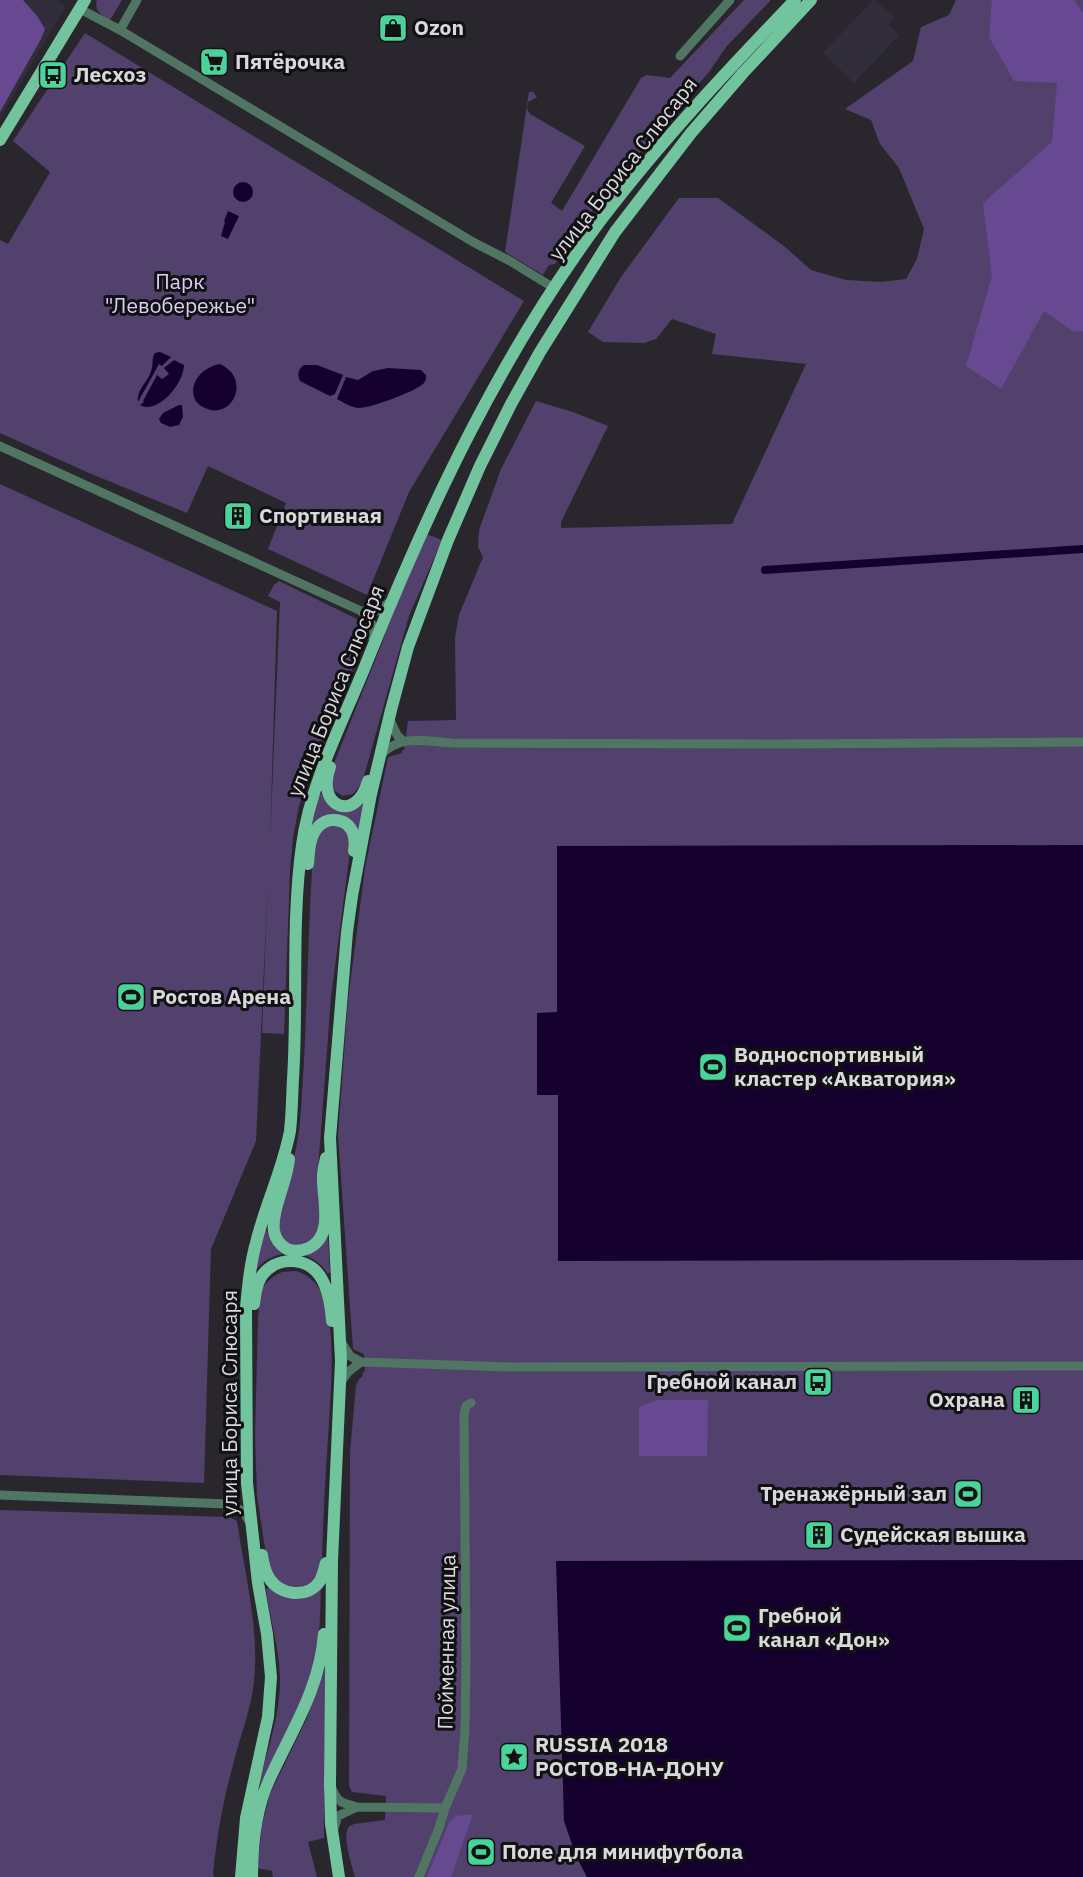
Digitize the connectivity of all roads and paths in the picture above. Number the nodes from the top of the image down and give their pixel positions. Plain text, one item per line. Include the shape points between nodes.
1 (136, 0) edge
2 (730, 0) edge
3 (795, 0) edge
4 (812, 0) edge
5 (83, 5) edge
6 (120, 30) junction
7 (680, 56) dead end
8 (0, 140) edge
9 (554, 288) junction
10 (0, 446) edge
11 (393, 599) junction
12 (361, 611) junction
13 (371, 653) junction
14 (389, 717) junction
15 (341, 727) junction
16 (403, 741) junction
17 (1083, 742) edge
18 (381, 751) junction
19 (352, 896) junction
20 (297, 907) junction
21 (290, 1128) junction
22 (330, 1138) junction
23 (340, 1339) junction
24 (341, 1361) junction
25 (361, 1362) junction
26 (1083, 1365) edge
27 (247, 1368) junction
28 (340, 1383) junction
29 (471, 1403) dead end
30 (0, 1495) edge
31 (333, 1512) junction
32 (250, 1520) junction
33 (326, 1563) junction
34 (330, 1784) junction
35 (357, 1807) junction
36 (445, 1808) junction
37 (332, 1835) junction
38 (247, 1875) edge
39 (339, 1877) edge
40 (419, 1877) edge

1 - 6 street
2 - 7 street
3 - 9 main road, улица Бориса Слюсаря via 674,129
4 - 14 main road, улица Бориса Слюсаря via 742,72 691,133 615,232 540,352 480,466 448,540 408,647
5 - 6 street
5 - 8 main road
6 - 9 street
9 - 11 main road, улица Бориса Слюсаря via 453,464
10 - 12 street
11 - 12 street via 378,611
11 - 13 main road, улица Бориса Слюсаря
12 - 13 street via 374,629
13 - 15 main road, улица Бориса Слюсаря
14 - 16 street
14 - 18 main road, улица Бориса Слюсаря
15 - 18 main road via 342,737 326,782 329,797 338,805 352,806 362,796 375,753
15 - 20 main road, улица Бориса Слюсаря via 319,777 307,818
16 - 17 street
16 - 18 street
18 - 19 main road, улица Бориса Слюсаря
19 - 20 main road via 348,888 354,847 352,831 340,821 327,821 313,836 305,898
19 - 22 main road, улица Бориса Слюсаря
20 - 21 main road, улица Бориса Слюсаря
21 - 22 main road via 288,1169 273,1230 288,1249 304,1250 315,1245 323,1233 323,1176
21 - 27 main road, улица Бориса Слюсаря via 251,1264 246,1308
22 - 23 main road, улица Бориса Слюсаря
23 - 24 main road, улица Бориса Слюсаря
23 - 25 street via 350,1356
24 - 27 main road via 335,1358 330,1303 321,1277 306,1264 286,1261 268,1269 260,1278 254,1307 253,1362
24 - 28 main road, улица Бориса Слюсаря
25 - 26 street via 513,1366
25 - 28 street
27 - 32 main road, улица Бориса Слюсаря
28 - 31 main road, улица Бориса Слюсаря
29 - 36 street, Пойменная улица via 464,1415 465,1734 462,1769
30 - 32 street via 228,1504 243,1511
31 - 33 main road via 327,1522
31 - 34 main road, улица Бориса Слюсаря
32 - 33 main road via 256,1517 269,1579 282,1590 306,1592 319,1582
32 - 38 main road, улица Бориса Слюсаря via 267,1634 271,1694 246,1818
33 - 38 main road via 323,1654 311,1694 269,1779
34 - 35 street via 338,1800
34 - 37 main road, улица Бориса Слюсаря
35 - 36 street
35 - 37 street via 338,1816
36 - 40 street, Пойменная улица
37 - 39 main road, улица Бориса Слюсаря

